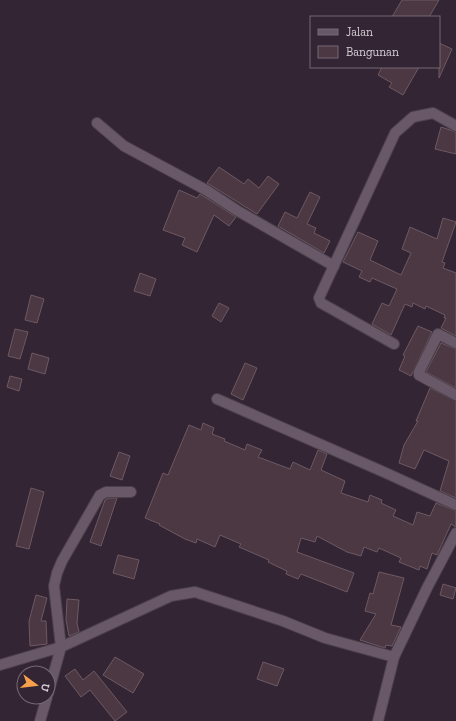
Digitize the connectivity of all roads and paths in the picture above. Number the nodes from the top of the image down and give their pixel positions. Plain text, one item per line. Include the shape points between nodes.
1 (97, 123) dead end
2 (456, 126) edge
3 (334, 266) junction
4 (456, 343) edge
5 (394, 344) dead end
6 (456, 395) edge
7 (217, 399) dead end
8 (130, 492) dead end
9 (456, 506) edge
10 (456, 533) edge
11 (61, 647) junction
12 (394, 657) junction
13 (0, 665) edge
14 (56, 665) edge
15 (45, 705) edge
16 (40, 721) edge
17 (378, 721) edge

1 - 3 street via 124,146 206,190
2 - 3 street via 433,113 413,118 395,132
3 - 5 street via 320,298 321,303
4 - 6 street via 438,334 419,372 426,380
7 - 9 street
8 - 11 street via 106,492 100,495 62,561 54,586
10 - 12 street
11 - 12 street via 171,596 195,592 283,621 325,638
11 - 13 street
11 - 14 street
12 - 17 street
15 - 16 street

